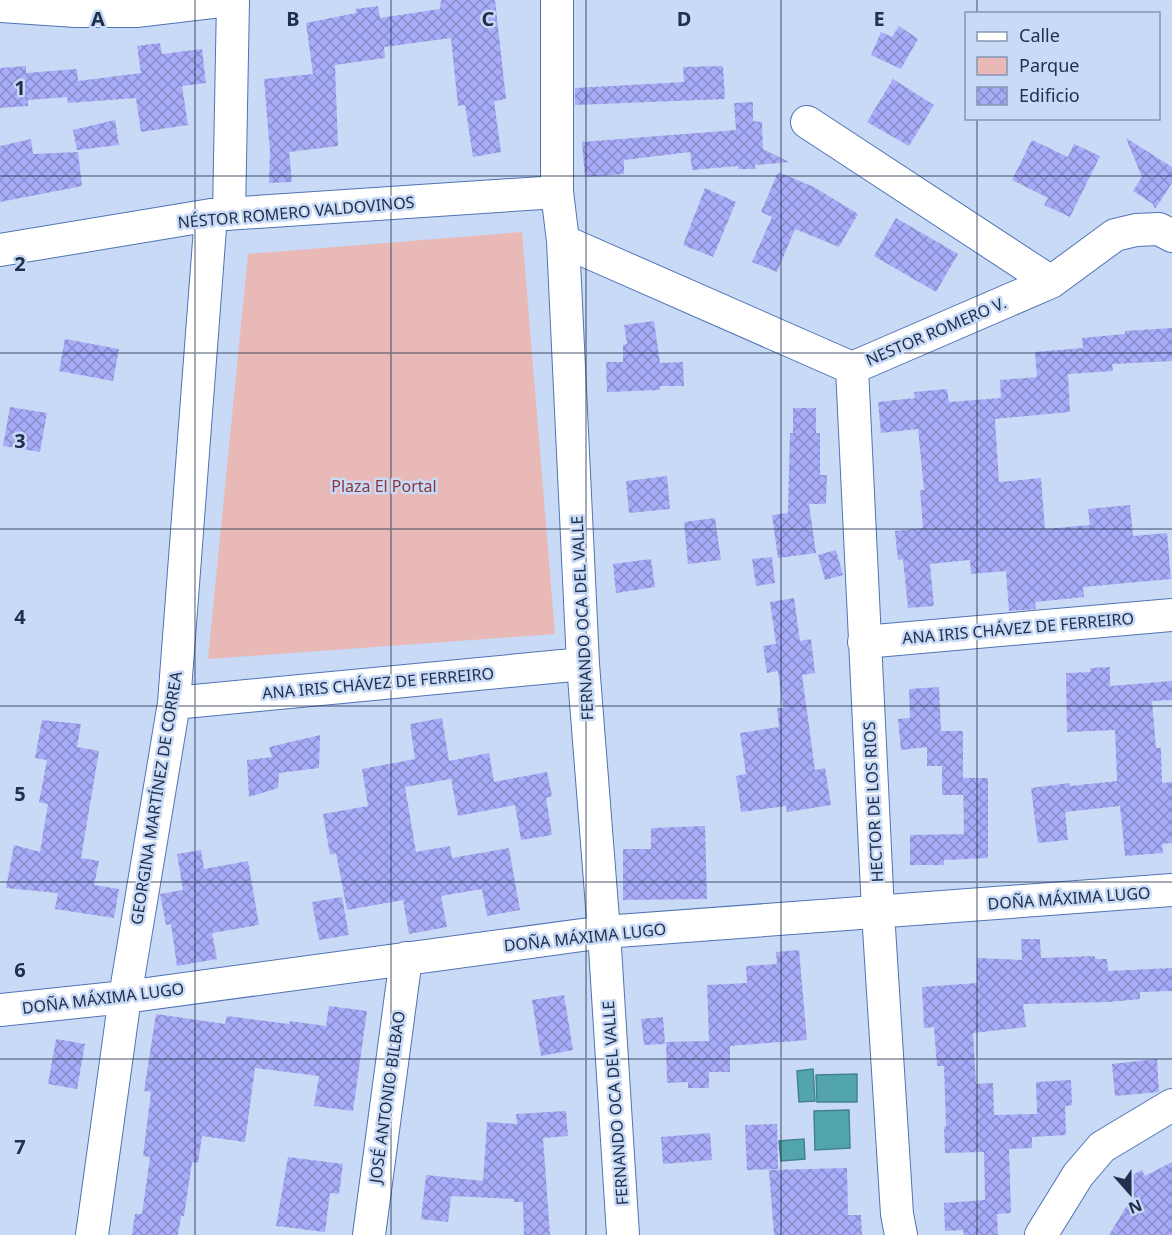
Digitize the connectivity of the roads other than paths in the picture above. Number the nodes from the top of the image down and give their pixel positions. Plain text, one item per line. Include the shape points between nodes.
1 (228, 0) edge
2 (233, 0) edge
3 (557, 0) edge
4 (0, 6) edge
5 (807, 122) dead end
6 (557, 192) junction
7 (220, 214) junction
8 (1172, 236) edge
9 (563, 241) junction
10 (0, 250) edge
11 (1051, 282) junction
12 (852, 368) junction
13 (1172, 615) edge
14 (864, 642) junction
15 (583, 664) junction
16 (174, 703) junction
17 (1172, 890) edge
18 (878, 912) junction
19 (604, 932) junction
20 (406, 958) junction
21 (124, 997) junction
22 (0, 1010) edge
23 (1172, 1106) edge
24 (92, 1235) edge
25 (369, 1235) edge
26 (623, 1235) edge
27 (902, 1235) edge
28 (1041, 1235) edge

1 - 4 street via 136,11
2 - 7 street, GEORGINA MARTÍNEZ DE CORREA
3 - 6 street, FERNANDO OCA DEL VALLE
5 - 11 street
6 - 7 street, NÉSTOR ROMERO VALDOVINOS
6 - 9 street, FERNANDO OCA DEL VALLE
7 - 10 street, NÉSTOR ROMERO VALDOVINOS
7 - 16 street, GEORGINA MARTÍNEZ DE CORREA
8 - 11 street, NESTOR ROMERO V. via 1159,229 1115,235
9 - 12 street, NESTOR ROMERO V.
9 - 15 street, FERNANDO OCA DEL VALLE
11 - 12 street, NESTOR ROMERO V.
12 - 14 street, HECTOR DE LOS RIOS
13 - 14 street, ANA IRIS CHÁVEZ DE FERREIRO
14 - 18 street, HECTOR DE LOS RIOS
15 - 16 street, ANA IRIS CHÁVEZ DE FERREIRO
15 - 19 street, FERNANDO OCA DEL VALLE
16 - 21 street, GEORGINA MARTÍNEZ DE CORREA
17 - 18 street, DOÑA MÁXIMA LUGO
18 - 19 street, DOÑA MÁXIMA LUGO
18 - 27 street, HECTOR DE LOS RIOS via 897,1214
19 - 20 street, DOÑA MÁXIMA LUGO
19 - 26 street, FERNANDO OCA DEL VALLE
20 - 21 street, DOÑA MÁXIMA LUGO
20 - 25 street, JOSÉ ANTONIO BILBAO
21 - 22 street, DOÑA MÁXIMA LUGO
21 - 24 street, GEORGINA MARTÍNEZ DE CORREA
23 - 28 street via 1102,1147 1078,1175

